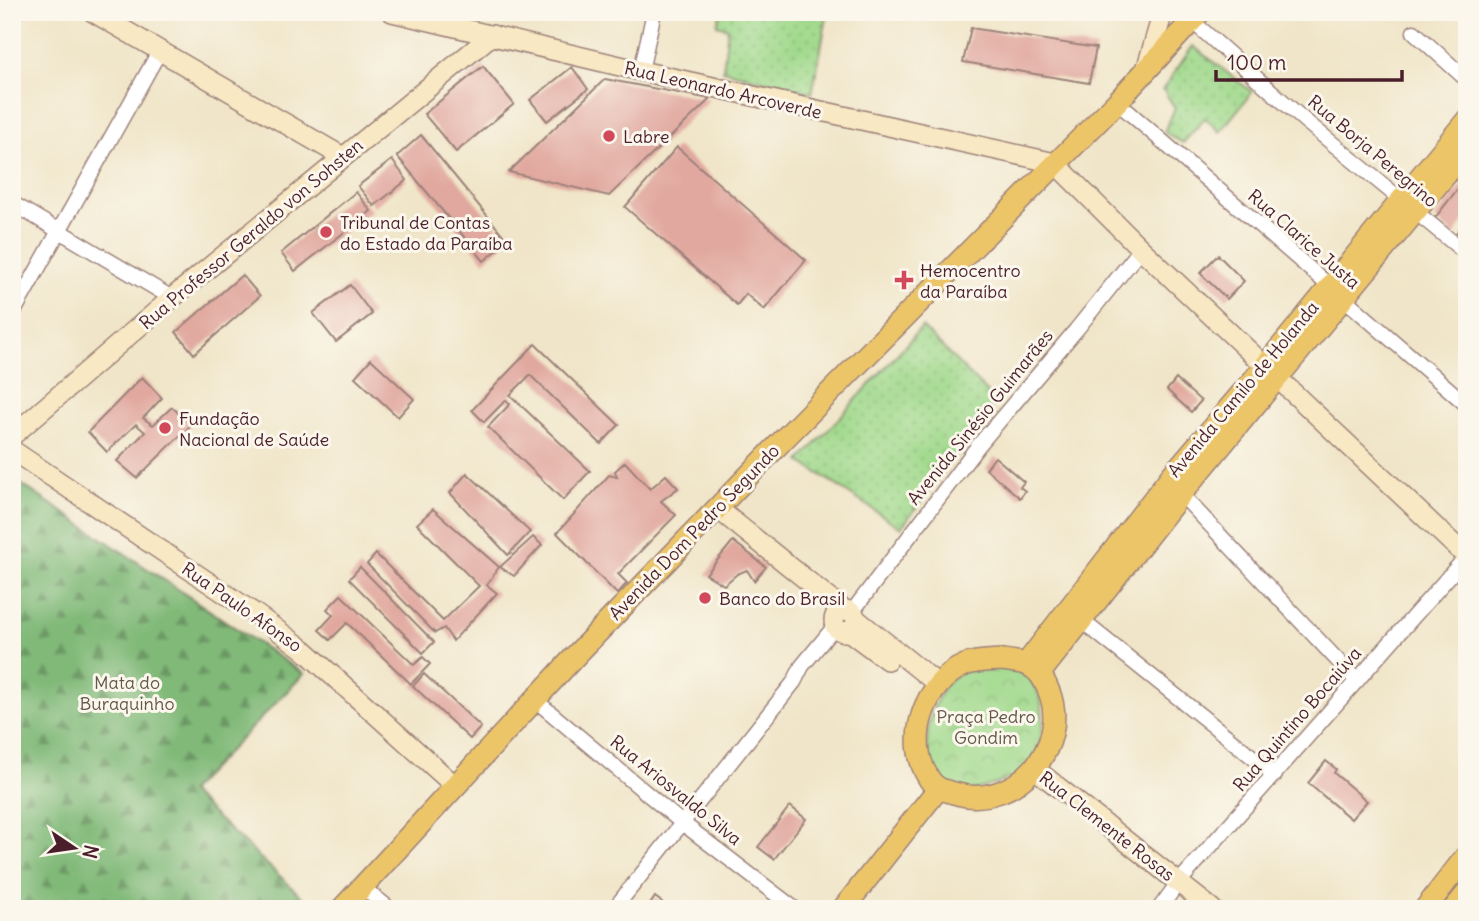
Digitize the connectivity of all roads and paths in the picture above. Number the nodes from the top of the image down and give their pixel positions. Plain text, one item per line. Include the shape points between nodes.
1 (15, 12) edge
2 (654, 12) edge
3 (1163, 12) edge
4 (95, 13) edge
5 (404, 14) edge
6 (1193, 15) edge
7 (12, 18) edge
8 (1414, 32) dead end
9 (492, 35) junction
10 (159, 52) junction
11 (1146, 70) junction
12 (641, 71) junction
13 (1467, 80) edge
14 (1117, 103) junction
15 (1467, 120) edge
16 (1467, 149) edge
17 (343, 157) junction
18 (1055, 163) junction
19 (12, 203) edge
20 (1408, 205) junction
21 (60, 230) junction
22 (1141, 249) junction
23 (1467, 254) edge
24 (1335, 292) junction
25 (172, 298) junction
26 (12, 315) edge
27 (1272, 371) junction
28 (1467, 405) edge
29 (12, 436) edge
30 (12, 450) edge
31 (1181, 494) junction
32 (714, 512) junction
33 (1466, 557) edge
34 (1081, 620) junction
35 (845, 621) junction
36 (1033, 669) junction
37 (1357, 681) junction
38 (935, 690) junction
39 (534, 699) junction
40 (1035, 769) junction
41 (1275, 775) junction
42 (454, 785) junction
43 (938, 789) junction
44 (681, 822) junction
45 (1467, 855) edge
46 (1178, 883) junction
47 (362, 887) junction
48 (1467, 893) edge
49 (342, 909) edge
50 (390, 909) edge
51 (614, 909) edge
52 (795, 909) edge
53 (844, 909) edge
54 (1158, 909) edge
55 (1212, 909) edge
56 (1425, 909) edge
57 (1454, 909) edge

1 - 7 street
2 - 12 street
3 - 11 street
4 - 10 street
5 - 9 street, Rua Leonardo Arcoverde
6 - 11 main road, Avenida Dom Pedro Segundo
6 - 20 street, Rua Borja Peregrino via 1304,120
8 - 13 street
9 - 12 street, Rua Leonardo Arcoverde
9 - 17 street, Rua Professor Geraldo von Sohsten
10 - 17 street
10 - 21 street
11 - 14 main road, Avenida Dom Pedro Segundo
12 - 18 street, Rua Leonardo Arcoverde
14 - 18 main road, Avenida Dom Pedro Segundo
14 - 24 street, Rua Clarice Justa
15 - 20 main road, Avenida Camilo de Holanda
16 - 20 main road, Avenida Camilo de Holanda
17 - 25 street, Rua Professor Geraldo von Sohsten
18 - 22 street
18 - 32 main road, Avenida Dom Pedro Segundo
19 - 21 street
20 - 23 street, Rua Borja Peregrino
20 - 24 main road, Avenida Camilo de Holanda
21 - 25 street
21 - 26 street
22 - 27 street
22 - 35 street, Avenida Sinésio Guimarães via 978,446
24 - 27 main road, Avenida Camilo de Holanda
24 - 28 street, Rua Clarice Justa
25 - 29 street, Rua Professor Geraldo von Sohsten
27 - 31 main road, Avenida Camilo de Holanda
27 - 33 street
27 - 36 main road, Avenida Camilo de Holanda via 1172,475
30 - 42 street, Rua Paulo Afonso via 303,649
31 - 34 main road, Avenida Camilo de Holanda
31 - 37 street
32 - 35 street
32 - 39 main road, Avenida Dom Pedro Segundo
33 - 37 street, Rua Quintino Bocaiúva
34 - 36 main road, Avenida Camilo de Holanda
34 - 41 street
35 - 38 street
35 - 44 street, Avenida Sinésio Guimarães via 802,666
36 - 38 main road via 1002,660 976,662 951,673
36 - 40 main road via 1052,699 1053,723 1048,748
37 - 41 street, Rua Quintino Bocaiúva
38 - 43 main road via 922,715 917,740 923,767
39 - 42 main road, Avenida Dom Pedro Segundo
39 - 44 street, Rua Ariosvaldo Silva
40 - 43 main road via 1014,786 988,797 964,797
40 - 46 street, Rua Clemente Rosas
41 - 46 street, Rua Quintino Bocaiúva
42 - 47 main road, Avenida Dom Pedro Segundo
43 - 53 main road
44 - 51 street, Avenida Sinésio Guimarães
44 - 52 street, Rua Ariosvaldo Silva
45 - 56 main road
46 - 54 street, Rua Quintino Bocaiúva
46 - 55 street, Rua Clemente Rosas
47 - 49 main road, Avenida Dom Pedro Segundo
47 - 50 street
48 - 57 main road

